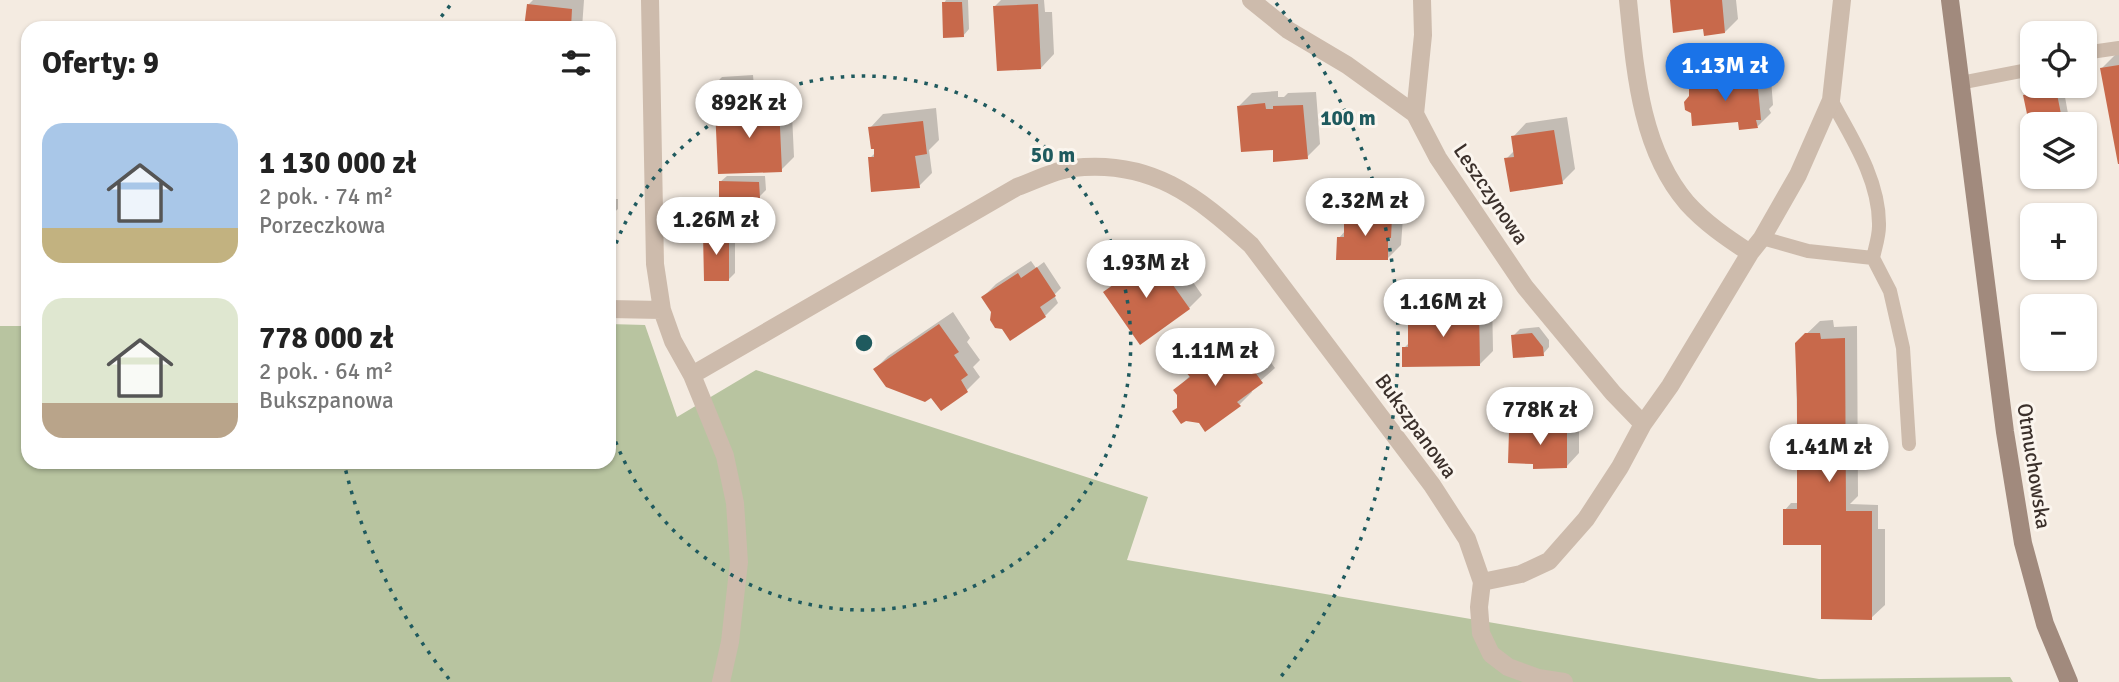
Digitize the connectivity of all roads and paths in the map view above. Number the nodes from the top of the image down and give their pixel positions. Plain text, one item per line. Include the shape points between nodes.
1 (650, 0) edge
2 (1251, 0) edge
3 (1422, 0) edge
4 (1629, 0) edge
5 (1842, 0) edge
6 (1950, 0) edge
7 (2119, 48) edge
8 (2097, 51) edge
9 (2020, 71) edge
10 (1960, 83) junction
11 (1831, 100) junction
12 (1415, 114) junction
13 (1762, 238) junction
14 (1750, 253) junction
15 (1873, 258) junction
16 (616, 309) edge
17 (662, 310) junction
18 (692, 375) junction
19 (1643, 424) junction
20 (1909, 444) dead end
21 (1482, 582) junction
22 (721, 682) edge
23 (1564, 682) edge
24 (2069, 682) edge

1 - 17 street via 655,264
2 - 12 street, Leszczynowa via 1288,30
3 - 12 street
4 - 14 street via 1635,73 1663,169 1687,203 1717,232
5 - 11 street
6 - 10 main road, Otmuchowska
7 - 8 lane
9 - 10 lane
10 - 24 main road, Otmuchowska via 2023,543 2045,624
11 - 13 street via 1798,175
11 - 15 lane via 1864,162 1877,202 1879,227
12 - 19 street, Leszczynowa via 1438,158 1525,287
13 - 14 street
13 - 15 lane via 1808,251
14 - 19 street
15 - 20 lane via 1890,290 1903,348
16 - 17 street
17 - 18 street
18 - 21 street, Bukszpanowa via 1017,187 1072,168 1125,168 1152,175 1215,212 1251,245 1432,485 1467,539
18 - 22 street via 725,456 735,503 739,562
19 - 21 street via 1586,519 1549,561 1521,574
21 - 23 street via 1481,633 1491,654 1508,667

